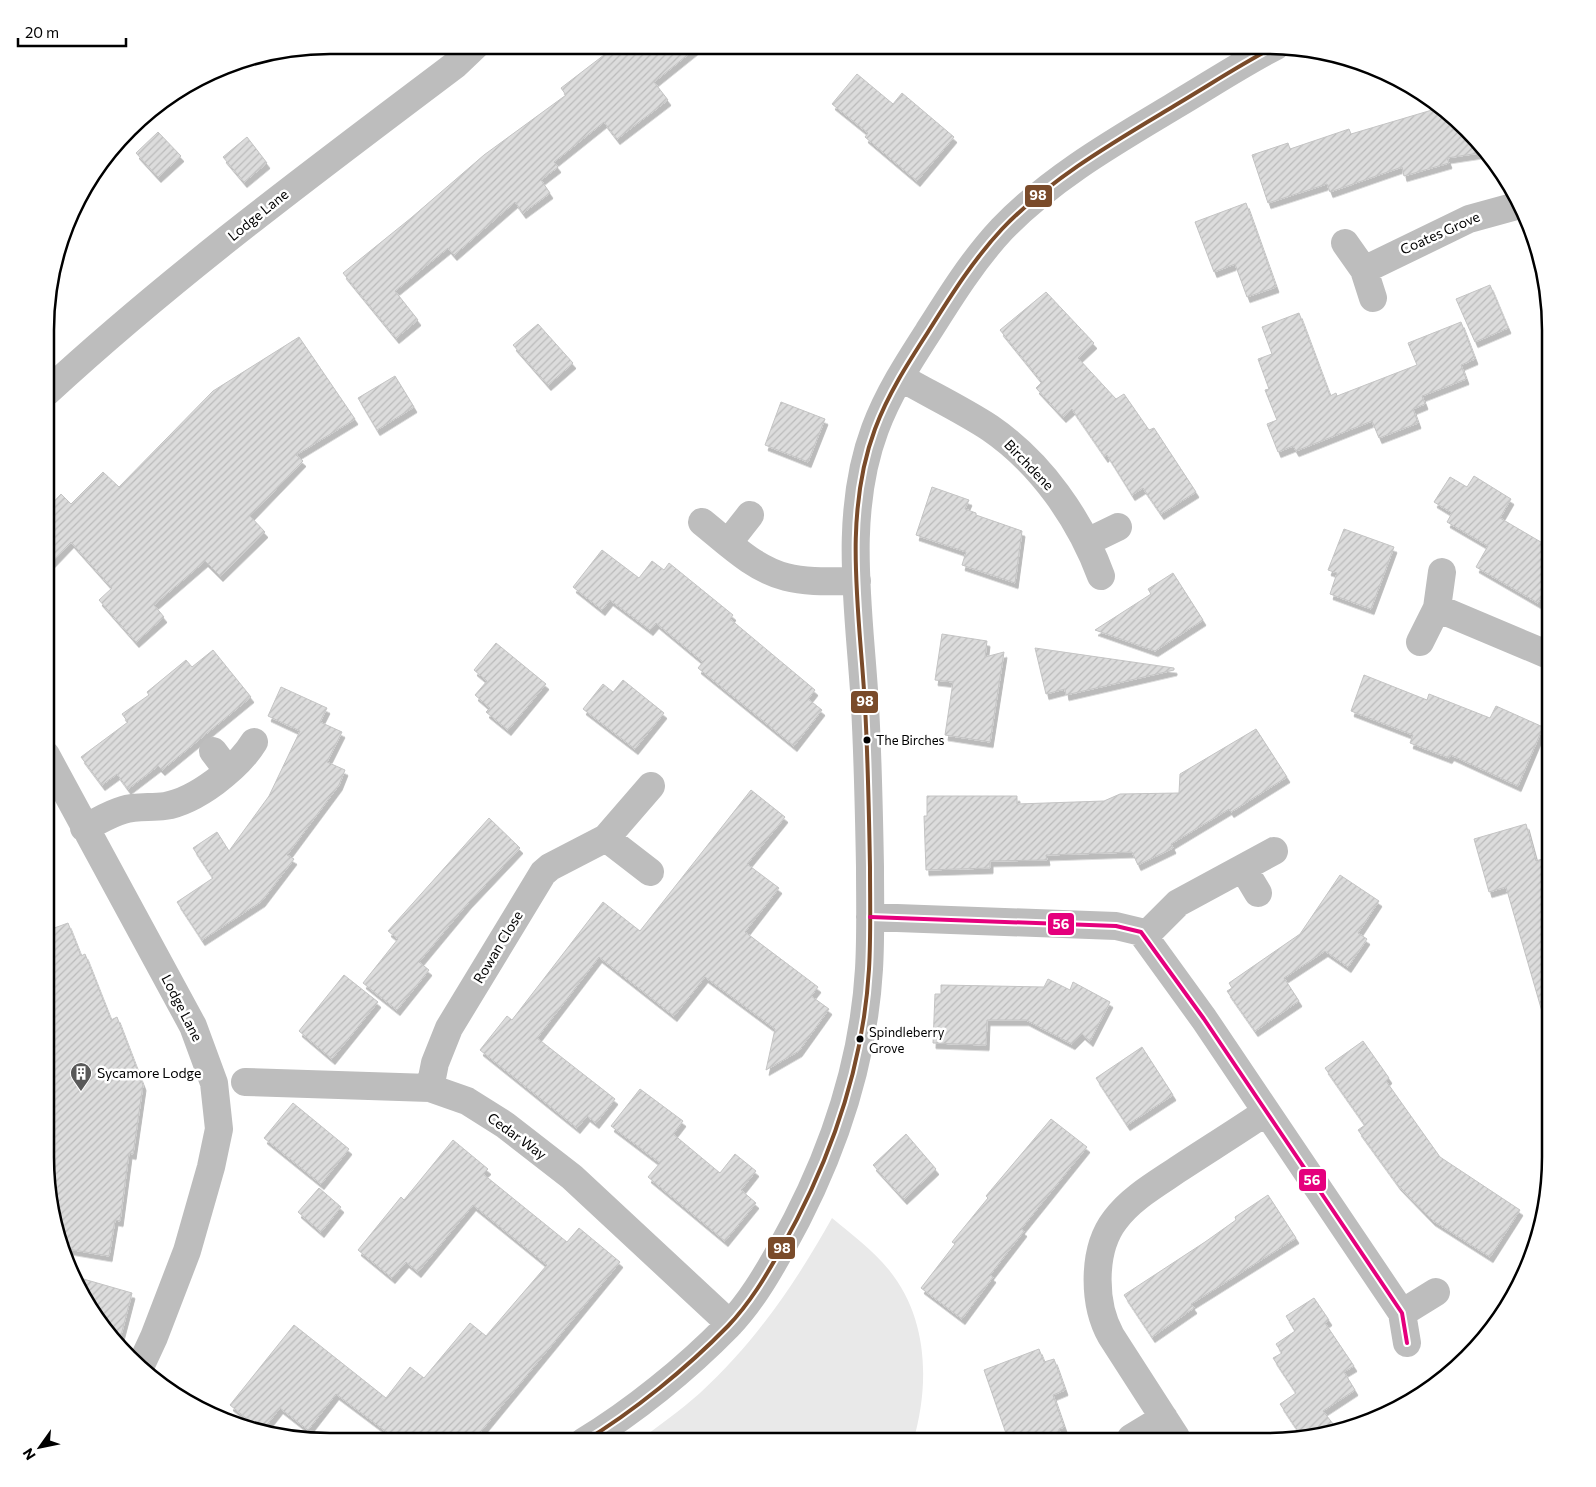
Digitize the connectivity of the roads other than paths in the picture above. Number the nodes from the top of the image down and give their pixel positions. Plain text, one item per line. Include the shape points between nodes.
1 (467, 54) edge
2 (1262, 54) edge
3 (1513, 207) edge
4 (1346, 243) dead end
5 (1364, 270) junction
6 (1373, 298) dead end
7 (900, 377) junction
8 (54, 386) edge
9 (750, 515) dead end
10 (702, 522) dead end
11 (1118, 527) dead end
12 (1087, 542) junction
13 (728, 543) junction
14 (1442, 572) dead end
15 (1101, 576) dead end
16 (857, 581) junction
17 (1437, 608) junction
18 (1420, 642) dead end
19 (1542, 652) edge
20 (254, 742) dead end
21 (54, 770) edge
22 (651, 786) dead end
23 (84, 828) junction
24 (606, 838) junction
25 (1274, 852) dead end
26 (1242, 868) junction
27 (650, 872) dead end
28 (1258, 894) dead end
29 (870, 917) junction
30 (1145, 936) junction
31 (246, 1082) dead end
32 (430, 1088) junction
33 (1266, 1112) junction
34 (1436, 1292) dead end
35 (1402, 1314) junction
36 (730, 1324) junction
37 (1406, 1343) dead end
38 (143, 1360) edge
39 (598, 1433) edge
40 (1149, 1433) edge

1 - 8 street, Lodge Lane via 288,190 106,338
2 - 7 street via 1095,153 1030,203 974,263
3 - 5 street, Coates Grove via 1469,218
4 - 5 street
5 - 6 street
7 - 12 street, Birchdene via 989,428 1020,451 1060,499
7 - 16 street via 875,429 866,457 856,537
9 - 13 street
10 - 13 street
11 - 12 street
12 - 15 street, Birchdene
13 - 16 street via 763,568 788,578
14 - 17 street
16 - 29 street via 869,768
17 - 18 street
17 - 19 street
20 - 23 street via 245,756 221,761 203,789 171,804 123,810
21 - 23 street, Lodge Lane
22 - 24 street, Rowan Close
23 - 38 street, Lodge Lane via 192,1026 214,1083 219,1129 211,1168 187,1251
24 - 27 street
24 - 32 street, Rowan Close via 542,873 449,1028 435,1063
25 - 26 street
26 - 28 street
26 - 30 street via 1178,902
29 - 30 street via 1116,926 1136,930
29 - 36 street via 869,970 860,1043 833,1142 806,1204 782,1247 752,1297
30 - 33 street
31 - 32 street, Cedar Way
32 - 36 street, Cedar Way via 467,1101 505,1125 565,1172
33 - 35 street
33 - 40 street via 1147,1190 1114,1220 1104,1242 1097,1286 1102,1318 1170,1427
34 - 35 street
35 - 37 street
36 - 39 street via 666,1381

